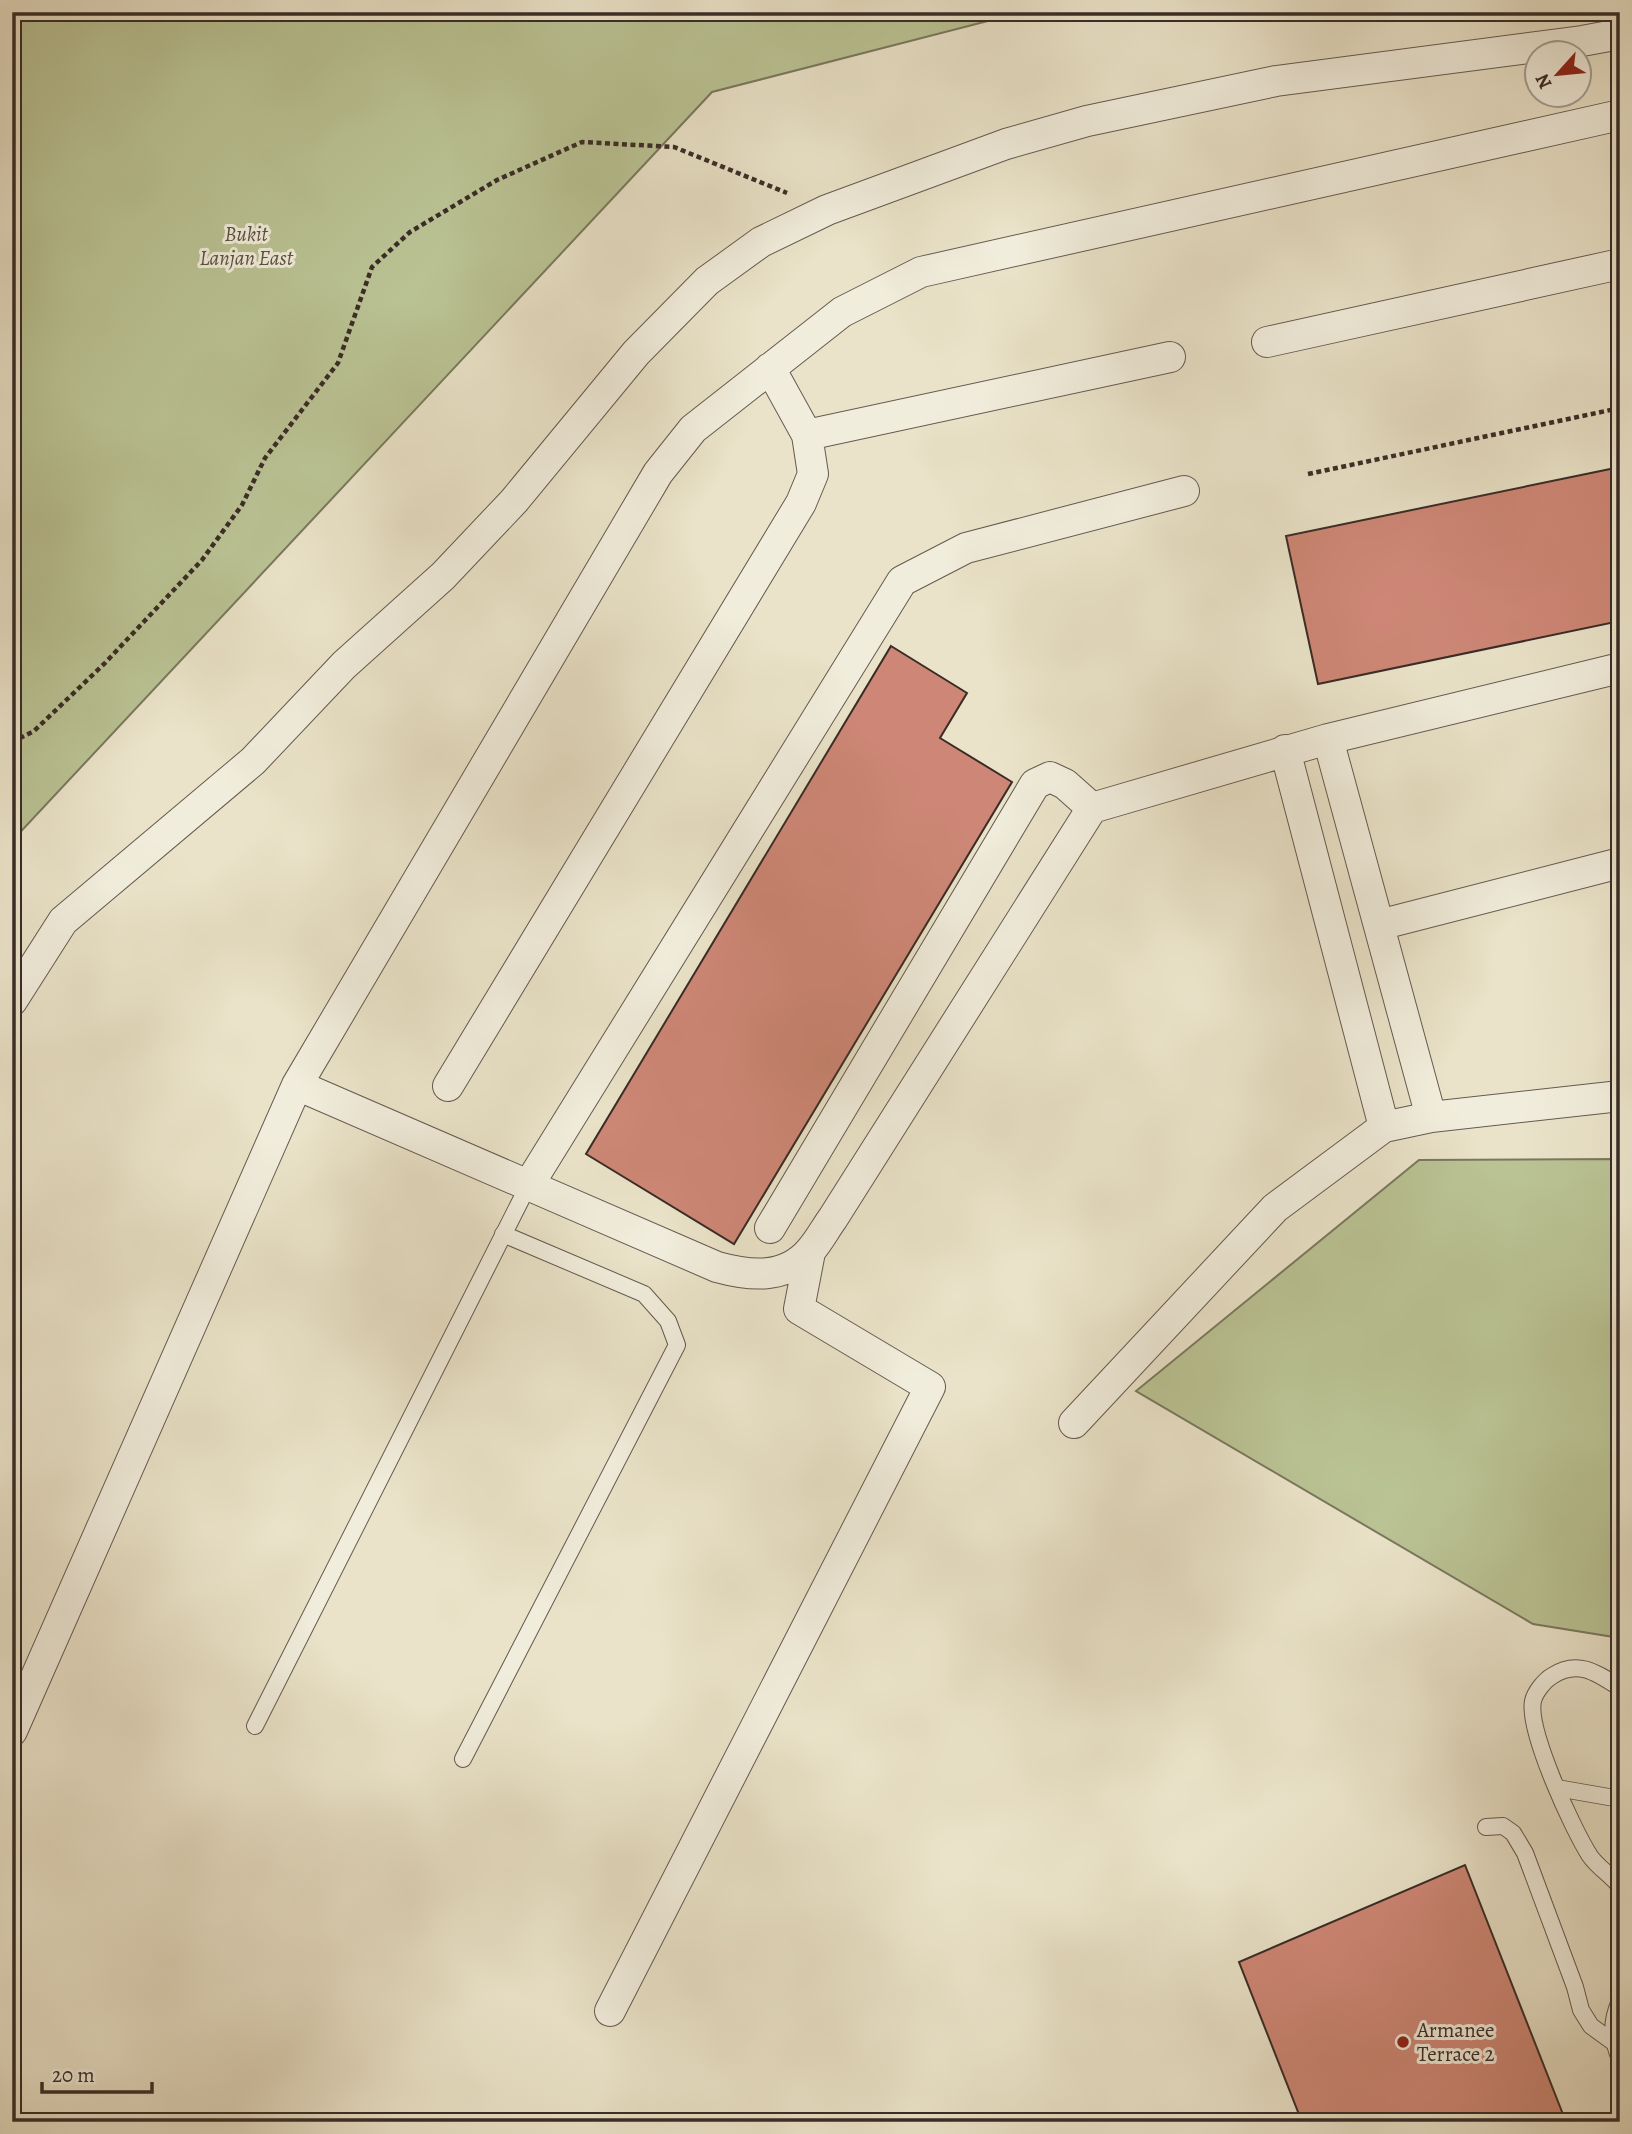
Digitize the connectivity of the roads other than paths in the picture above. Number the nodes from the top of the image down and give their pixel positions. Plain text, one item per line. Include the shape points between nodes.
1 (1620, 34) edge
2 (1620, 115) edge
3 (1620, 264) edge
4 (1267, 342) dead end
5 (1170, 357) dead end
6 (770, 368) junction
7 (807, 435) junction
8 (1184, 491) dead end
9 (1620, 668) edge
10 (1328, 739) junction
11 (1286, 750) junction
12 (1092, 808) junction
13 (1620, 863) edge
14 (1379, 925) junction
15 (12, 1002) edge
16 (297, 1085) junction
17 (448, 1086) dead end
18 (1620, 1096) edge
19 (1431, 1117) junction
20 (1384, 1127) junction
21 (527, 1186) junction
22 (770, 1228) dead end
23 (503, 1234) junction
24 (810, 1252) junction
25 (1074, 1423) dead end
26 (1620, 1688) edge
27 (255, 1726) dead end
28 (12, 1731) edge
29 (463, 1759) dead end
30 (1557, 1788) junction
31 (1620, 1798) edge
32 (1486, 1827) dead end
33 (1620, 1887) edge
34 (1620, 2001) edge
35 (610, 2011) dead end
36 (1613, 2042) junction
37 (1620, 2059) edge

1 - 15 street via 1276,81 1087,121 1006,144 827,210 761,242 707,281 636,353 514,501 443,576 344,665 253,761 63,921
2 - 6 street via 921,272 842,312
3 - 4 street
5 - 7 street
6 - 7 street
6 - 16 street via 693,429 658,474
7 - 17 street via 813,474 801,503
8 - 21 street via 966,548 902,581
9 - 10 street
10 - 11 street
10 - 14 street
11 - 12 street
11 - 20 street
12 - 22 street via 1050,777 1035,784
12 - 24 street
13 - 14 street
14 - 19 street
16 - 21 street
16 - 28 street
18 - 19 street
19 - 20 street
20 - 25 street via 1275,1208
21 - 23 lane
21 - 24 street via 745,1275 789,1267
23 - 27 lane
23 - 29 lane via 645,1294 668,1321 677,1345
24 - 35 street via 799,1309 930,1387
26 - 30 lane via 1594,1671 1578,1667 1549,1677 1541,1687 1533,1701 1536,1726
30 - 31 lane
30 - 33 lane via 1588,1853
32 - 36 lane via 1503,1826 1525,1853 1581,2010 1591,2026
34 - 36 lane via 1613,2021
36 - 37 lane

